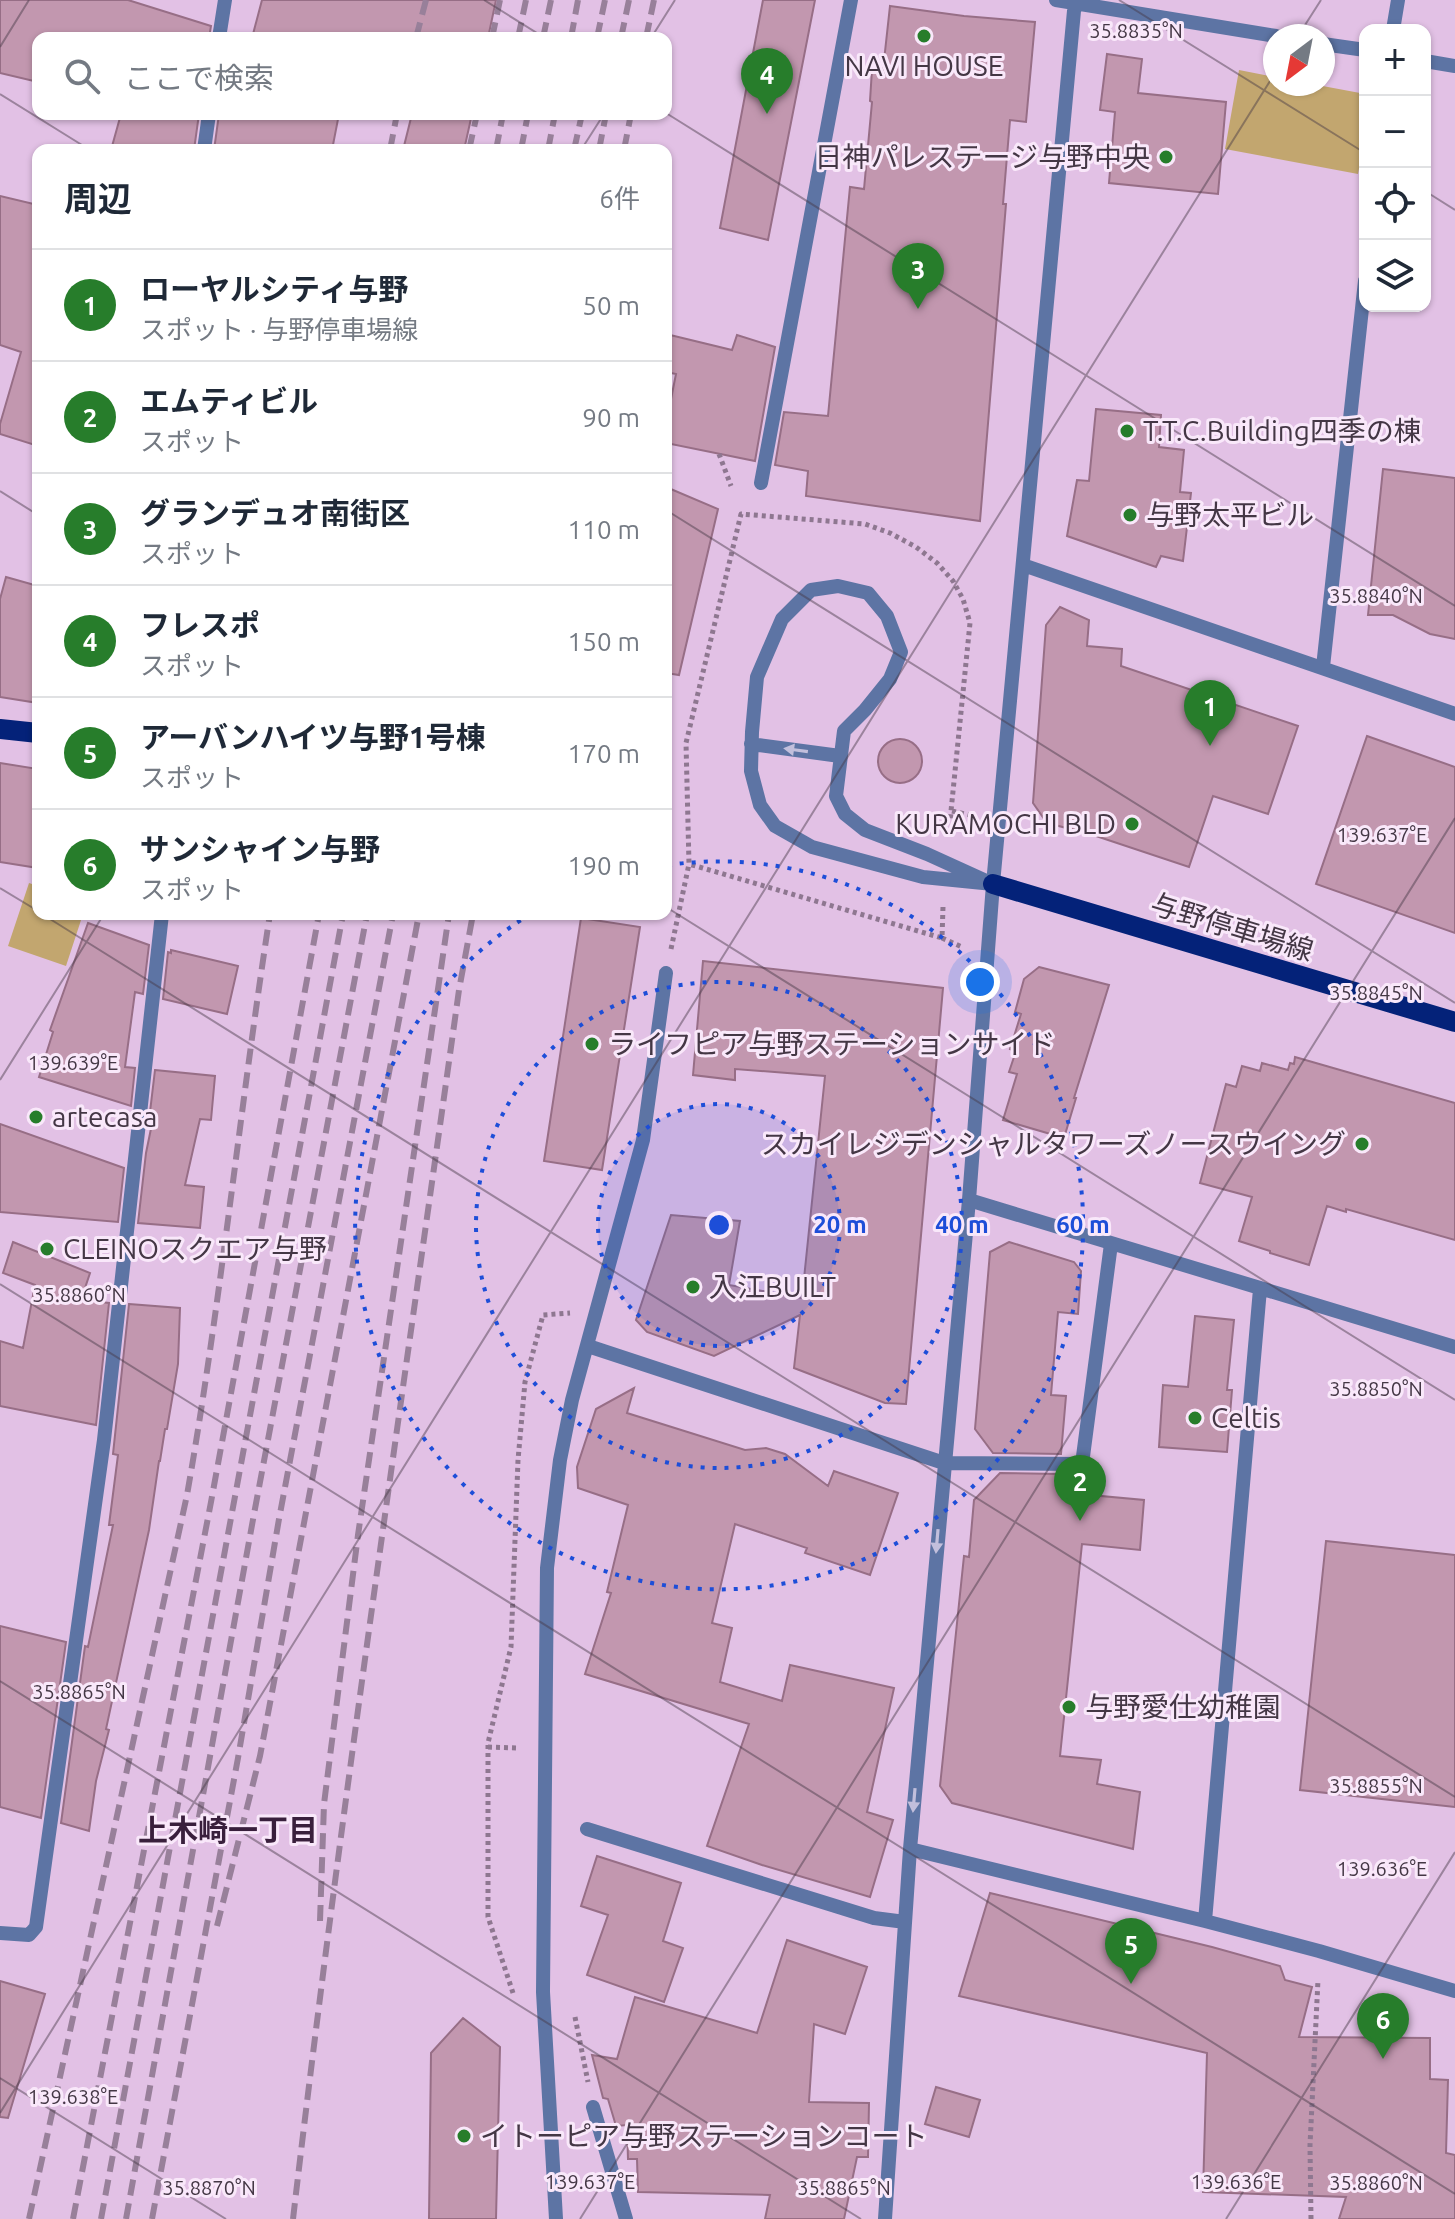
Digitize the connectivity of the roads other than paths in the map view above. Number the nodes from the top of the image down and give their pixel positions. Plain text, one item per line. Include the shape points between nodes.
1 (851, 0) edge
2 (1056, 0) edge
3 (1398, 0) edge
4 (222, 1) edge
5 (1075, 2) edge
6 (1394, 24) edge
7 (219, 32) edge
8 (1263, 34) edge
9 (1335, 46) edge
10 (1359, 49) edge
11 (1431, 62) edge
12 (1455, 66) edge
13 (208, 120) edge
14 (205, 144) edge
15 (1362, 312) edge
16 (761, 483) dead end
17 (1023, 565) junction
18 (1323, 667) junction
19 (1455, 714) edge
20 (0, 729) edge
21 (32, 732) edge
22 (751, 744) junction
23 (840, 756) junction
24 (993, 884) junction
25 (161, 920) edge
26 (666, 973) road end
27 (1455, 1022) edge
28 (969, 1200) junction
29 (1111, 1244) junction
30 (1260, 1289) junction
31 (588, 1346) junction
32 (1455, 1347) edge
33 (944, 1463) junction
34 (587, 1829) dead end
35 (910, 1849) junction
36 (1205, 1921) junction
37 (905, 1922) junction
38 (0, 1933) edge
39 (1455, 1991) edge
40 (593, 2107) road end
41 (556, 2219) edge
42 (626, 2219) edge
43 (885, 2219) edge

1 - 16 street
2 - 5 street
3 - 6 street
4 - 7 street
5 - 8 street
5 - 17 street
9 - 10 street
11 - 12 street
13 - 14 street
15 - 18 street
17 - 18 street
17 - 24 street
18 - 19 street
20 - 21 main road
23 -> 22 street
22 - 23 street via 757,677 782,619 811,590 838,586 868,593 887,616 901,652 890,679 844,731
22 - 24 street via 760,805 775,826 812,847 923,877
23 - 24 street via 836,796 845,814 865,830
24 - 27 main road, 与野停車場線
24 - 28 street
25 - 38 street via 104,1440 36,1927 29,1935
26 - 31 street via 643,1140
28 - 29 street
28 - 33 street
29 - 30 street
29 - 33 street via 1082,1464
30 - 32 street
30 - 36 street
31 - 33 street
31 - 41 street via 560,1460 547,1568 543,1992
33 -> 35 street
34 - 37 street via 874,1918
35 - 36 street
35 - 37 street
36 - 39 street
37 - 43 street
40 - 42 street

